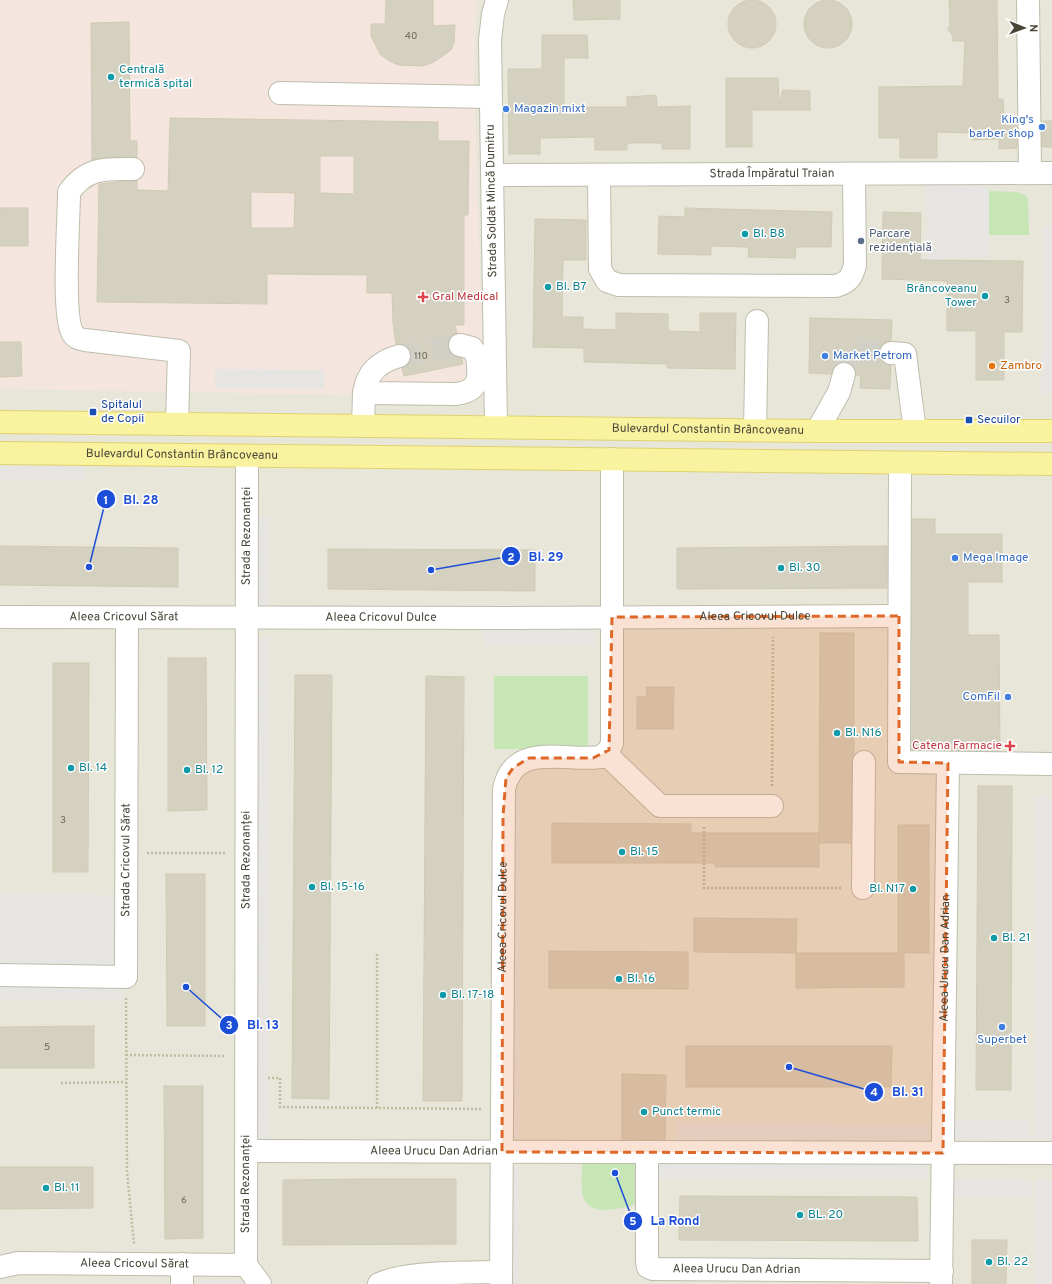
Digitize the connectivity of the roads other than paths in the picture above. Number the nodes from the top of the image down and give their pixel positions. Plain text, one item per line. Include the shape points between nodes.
1 (497, 0) edge
2 (1028, 0) edge
3 (280, 93) dead end
4 (490, 97) junction
5 (133, 169) dead end
6 (1030, 173) junction
7 (1052, 173) edge
8 (854, 174) junction
9 (492, 175) junction
10 (599, 175) junction
11 (757, 321) dead end
12 (460, 345) tunnel mouth
13 (891, 353) tunnel mouth
14 (399, 356) tunnel mouth
15 (844, 374) tunnel mouth
16 (364, 393) junction
17 (0, 422) edge
18 (177, 424) junction
19 (364, 426) junction
20 (496, 427) junction
21 (755, 430) junction
22 (817, 431) junction
23 (915, 431) junction
24 (1052, 431) edge
25 (0, 453) edge
26 (247, 456) junction
27 (364, 457) junction
28 (612, 460) junction
29 (900, 463) junction
30 (1052, 464) edge
31 (899, 616) junction
32 (0, 617) edge
33 (127, 617) junction
34 (247, 617) junction
35 (612, 617) junction
36 (606, 754) junction
37 (864, 762) dead end
38 (948, 763) junction
39 (1052, 764) edge
40 (772, 806) road end
41 (863, 888) road end
42 (0, 975) edge
43 (246, 1151) junction
44 (502, 1152) junction
45 (646, 1152) junction
46 (943, 1153) junction
47 (1052, 1153) edge
48 (246, 1265) junction
49 (0, 1267) edge
50 (182, 1274) edge
51 (501, 1278) edge
52 (941, 1278) edge
53 (260, 1284) edge
54 (379, 1284) edge

1 - 4 street, Strada Soldat Mincă Dumitru via 490,40
2 - 6 street
3 - 4 street
4 - 9 street, Strada Soldat Mincă Dumitru
5 - 18 street via 103,169 88,174 78,180 69,192 70,325 77,338 85,340 179,351
6 - 7 street, Strada Împăratul Traian
6 - 8 street, Strada Împăratul Traian
8 - 10 street, Strada Împăratul Traian
8 - 10 street via 855,265 847,282 836,286 619,286 608,281 600,269
9 - 10 street, Strada Împăratul Traian
9 - 20 street, Strada Soldat Mincă Dumitru
11 - 21 street
12 - 16 street via 472,348 478,360 479,379 468,392
13 - 23 street via 905,354
14 - 16 street via 373,369
15 - 22 street via 839,392
16 - 19 street
17 - 18 main road, Bulevardul Constantin Brâncoveanu
18 - 19 main road, Bulevardul Constantin Brâncoveanu
19 - 20 main road, Bulevardul Constantin Brâncoveanu
19 - 27 main road
20 - 21 main road, Bulevardul Constantin Brâncoveanu
21 - 22 main road, Bulevardul Constantin Brâncoveanu
22 - 23 main road, Bulevardul Constantin Brâncoveanu
23 - 24 main road, Bulevardul Constantin Brâncoveanu
25 - 26 main road, Bulevardul Constantin Brâncoveanu
26 - 27 main road, Bulevardul Constantin Brâncoveanu
26 - 34 street, Strada Rezonanței
27 - 28 main road, Bulevardul Constantin Brâncoveanu
28 - 29 main road, Bulevardul Constantin Brâncoveanu
28 - 35 street
29 - 30 main road, Bulevardul Constantin Brâncoveanu
29 - 31 street
31 - 35 street, Aleea Cricovul Dulce
31 - 38 street via 899,762
32 - 33 street, Aleea Cricovul Sărat
33 - 34 street, Aleea Cricovul Sărat
33 - 42 street, Strada Cricovul Sărat via 126,977
34 - 35 street, Aleea Cricovul Dulce
34 - 43 street, Strada Rezonanței
35 - 36 street via 612,743
36 - 40 street via 660,806
36 - 44 street, Aleea Cricovul Dulce via 593,758 529,758 513,768 506,778 503,816
37 - 41 street
38 - 39 street
38 - 46 street, Aleea Urucu Dan Adrian
43 - 44 street, Aleea Urucu Dan Adrian
43 - 48 street, Strada Rezonanței
44 - 45 street, Aleea Urucu Dan Adrian
44 - 51 street, Aleea Cricovul Dulce
45 - 46 street, Aleea Urucu Dan Adrian
45 - 52 street, Aleea Urucu Dan Adrian via 648,1267
46 - 47 street, Aleea Urucu Dan Adrian
46 - 52 street
48 - 50 street, Aleea Cricovul Sărat
48 - 53 street
49 - 50 street, Aleea Cricovul Sărat via 18,1263 137,1264
51 - 54 street via 416,1276

